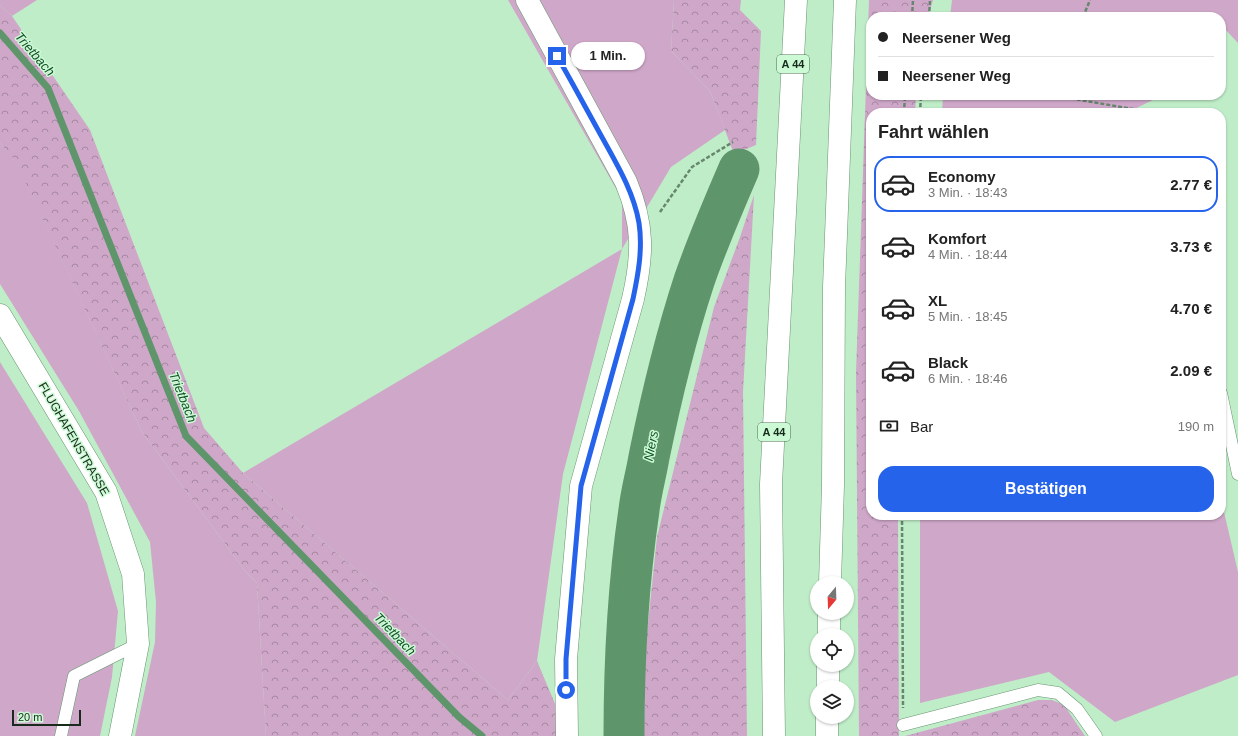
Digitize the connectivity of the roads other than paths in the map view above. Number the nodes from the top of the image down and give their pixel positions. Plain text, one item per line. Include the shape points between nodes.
1 (527, 0) edge
2 (796, 0) edge
3 (845, 0) edge
4 (0, 315) edge
5 (1226, 417) edge
6 (1238, 474) edge
7 (830, 576) edge
8 (138, 644) junction
9 (827, 724) edge
10 (903, 725) road end
11 (61, 736) edge
12 (120, 736) edge
13 (567, 736) edge
14 (774, 736) edge
15 (827, 736) edge
16 (1096, 736) edge

1 - 13 main road via 626,182 636,208 641,238 639,269 633,299 581,486 566,659
2 - 14 main road, A 44 via 771,484
3 - 7 main road via 834,287
4 - 8 main road, FLUGHAFENSTRASSE via 106,492 133,574
5 - 6 lane
8 - 11 lane via 74,676
8 - 12 main road, FLUGHAFENSTRASSE
9 - 15 main road
10 - 16 lane via 1038,690 1058,693 1077,709

